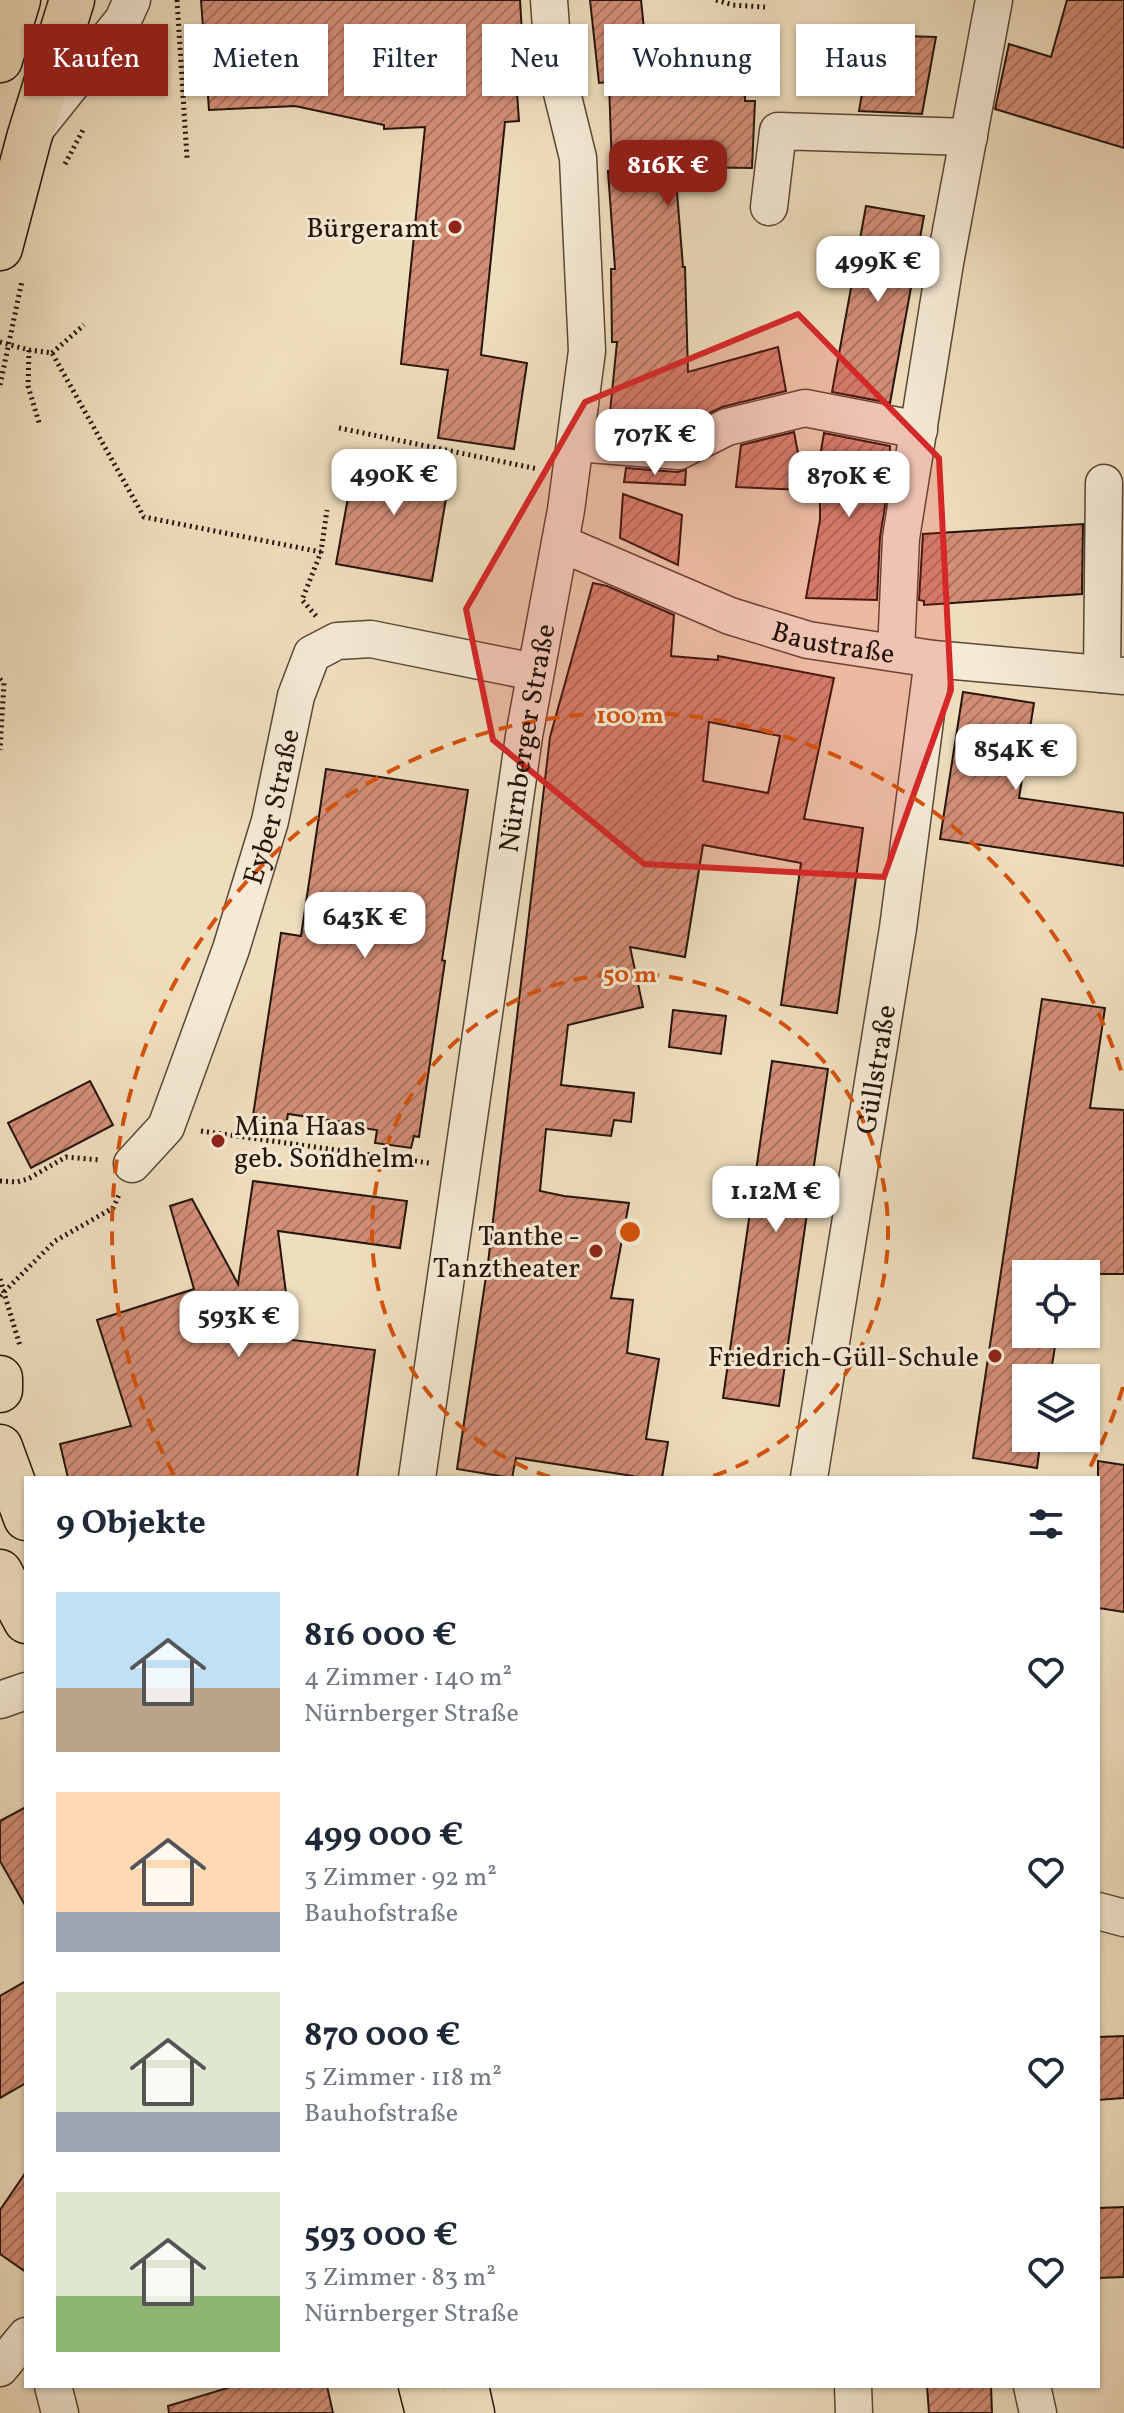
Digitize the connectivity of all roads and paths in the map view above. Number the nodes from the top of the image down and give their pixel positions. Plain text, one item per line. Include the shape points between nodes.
1 (18, 0) edge
2 (72, 0) edge
3 (177, 0) edge
4 (549, 0) edge
5 (716, 0) edge
6 (994, 0) edge
7 (765, 7) dead end
8 (127, 10) edge
9 (0, 60) edge
10 (87, 123) dead end
11 (969, 137) junction
12 (29, 138) junction
13 (187, 158) dead end
14 (58, 177) dead end
15 (769, 207) dead end
16 (12, 261) edge
17 (84, 325) dead end
18 (0, 342) edge
19 (7, 344) junction
20 (29, 350) junction
21 (52, 353) junction
22 (0, 385) edge
23 (40, 426) dead end
24 (339, 428) dead end
25 (919, 430) junction
26 (573, 459) junction
27 (1104, 483) dead end
28 (327, 510) dead end
29 (560, 543) junction
30 (321, 552) junction
31 (337, 641) junction
32 (896, 652) junction
33 (933, 659) junction
34 (534, 672) junction
35 (1113, 675) edge
36 (0, 679) edge
37 (0, 750) edge
38 (166, 1127) junction
39 (132, 1164) junction
40 (461, 1167) junction
41 (0, 1181) edge
42 (0, 1296) edge
43 (0, 1378) edge
44 (0, 1390) edge
45 (0, 1447) edge
46 (417, 1476) edge
47 (809, 1476) edge
48 (24, 1513) edge
49 (0, 1572) edge
50 (24, 1617) edge
51 (24, 1692) edge
52 (0, 1700) edge
53 (1100, 1912) edge
54 (1124, 1918) edge
55 (24, 2338) edge
56 (0, 2368) edge
57 (54, 2388) edge
58 (422, 2388) edge
59 (466, 2388) edge
60 (853, 2388) edge
61 (1032, 2388) edge
62 (60, 2413) edge
63 (428, 2413) edge
64 (472, 2413) edge
65 (854, 2413) edge
66 (1038, 2413) edge

1 - 9 main road
2 - 12 main road
3 - 13 path
4 - 26 street, Nürnberger Straße via 553,56 578,158 587,351
5 - 7 path
6 - 11 street
8 - 12 street
10 - 14 path
11 - 15 street via 778,131
11 - 25 street
12 - 16 main road
16 - 19 path
17 - 21 path
18 - 19 path
19 - 20 path
19 - 22 path
20 - 21 path
20 - 23 path via 28,386
21 - 30 path via 144,517
24 - 26 path via 433,449
25 - 26 street via 805,408 727,427 679,451
25 - 32 street via 901,538
26 - 29 street, Nürnberger Straße
27 - 35 street
28 - 30 path
29 - 32 street, Baustraße via 730,616 808,640
29 - 34 street, Nürnberger Straße
30 - 31 path via 302,600
31 - 34 street via 371,639
31 - 38 street, Eyber Straße via 312,654 296,696 270,821 240,921
32 - 33 street, Baustraße
33 - 35 street, Baustraße
33 - 47 street, Güllstraße via 898,928
34 - 40 street, Nürnberger Straße
36 - 37 path
38 - 39 street, Eyber Straße
38 - 40 path
39 - 41 path via 66,1157 28,1179
39 - 42 path via 113,1208 55,1241
40 - 46 street, Nürnberger Straße
43 - 44 main road
45 - 48 main road
49 - 50 main road
51 - 52 street
53 - 54 street
55 - 56 street
57 - 62 street
58 - 63 main road
59 - 64 main road
60 - 65 street
61 - 66 street

